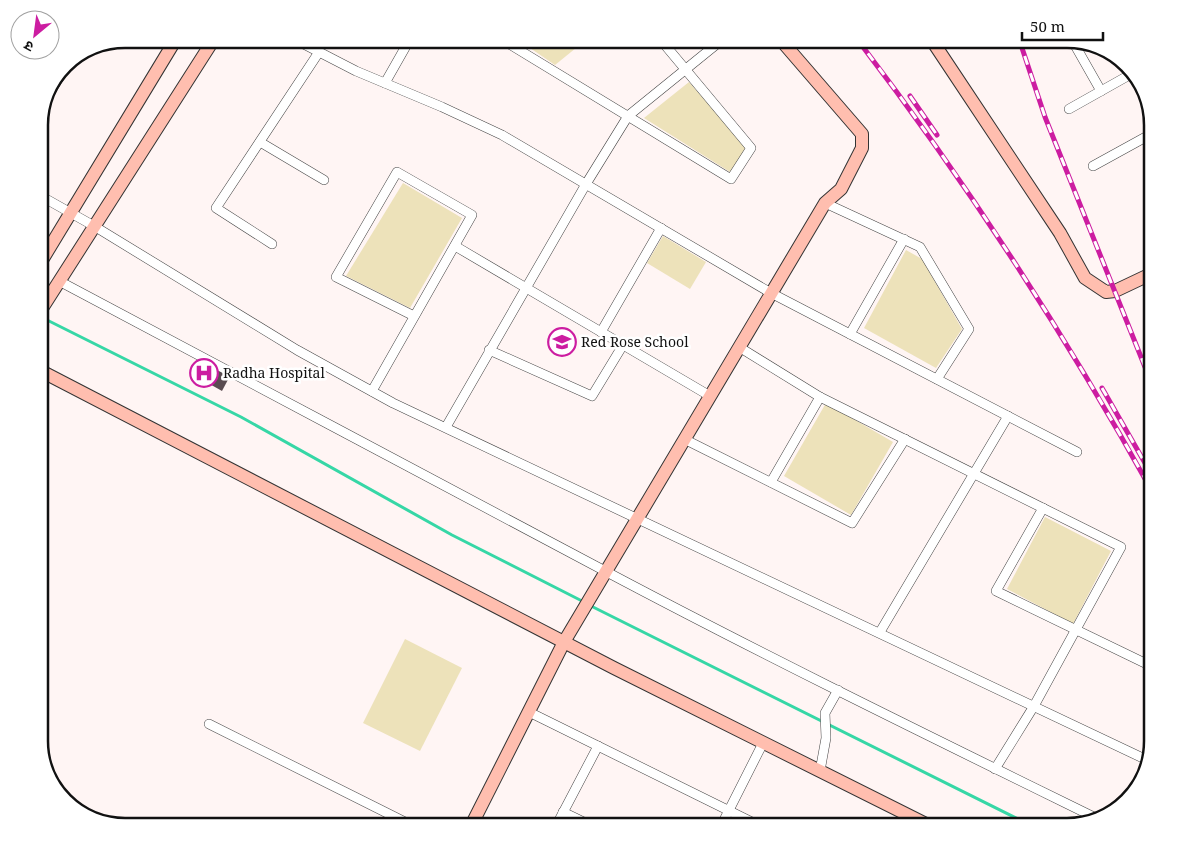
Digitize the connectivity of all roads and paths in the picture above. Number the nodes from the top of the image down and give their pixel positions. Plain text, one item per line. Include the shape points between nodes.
1 (171, 47) edge
2 (209, 47) edge
3 (309, 47) edge
4 (406, 47) edge
5 (514, 47) edge
6 (667, 47) edge
7 (712, 47) edge
8 (787, 47) edge
9 (936, 47) edge
10 (1077, 48) edge
11 (319, 52) junction
12 (686, 68) junction
13 (1127, 76) edge
14 (386, 83) junction
15 (1101, 91) junction
16 (1069, 109) dead end
17 (628, 116) junction
18 (1144, 138) edge
19 (260, 142) junction
20 (1093, 166) dead end
21 (324, 180) dead end
22 (586, 184) junction
23 (48, 201) edge
24 (825, 203) junction
25 (70, 214) junction
26 (94, 226) junction
27 (661, 228) junction
28 (904, 239) junction
29 (272, 244) dead end
30 (455, 246) junction
31 (48, 250) edge
32 (1144, 277) edge
33 (59, 281) junction
34 (526, 288) junction
35 (771, 293) junction
36 (48, 298) edge
37 (414, 316) junction
38 (601, 332) junction
39 (850, 334) junction
40 (623, 345) junction
41 (739, 347) junction
42 (488, 350) junction
43 (48, 375) edge
44 (937, 379) junction
45 (372, 391) junction
46 (710, 396) junction
47 (820, 397) junction
48 (1008, 416) junction
49 (446, 427) junction
50 (684, 439) junction
51 (905, 439) junction
52 (1077, 452) dead end
53 (974, 474) junction
54 (771, 482) junction
55 (1043, 508) junction
56 (638, 518) junction
57 (606, 572) junction
58 (1076, 630) junction
59 (880, 632) junction
60 (564, 642) junction
61 (1144, 663) edge
62 (838, 690) junction
63 (1034, 706) junction
64 (529, 712) junction
65 (209, 724) dead end
66 (763, 743) junction
67 (598, 746) junction
68 (1142, 758) edge
69 (995, 769) junction
70 (820, 771) junction
71 (729, 810) junction
72 (563, 812) junction
73 (1089, 814) edge
74 (396, 818) edge
75 (474, 818) edge
76 (560, 818) edge
77 (575, 818) edge
78 (725, 818) edge
79 (744, 818) edge
80 (914, 818) edge

1 - 25 street
2 - 26 street
3 - 11 street
4 - 14 street
5 - 17 street
6 - 12 street
7 - 12 street
8 - 24 street via 864,140 841,189
9 - 32 street via 1060,233 1085,278 1106,292
10 - 15 street
11 - 14 street
11 - 19 street
12 - 17 street
12 - 17 street via 751,148 731,178
13 - 15 street
14 - 22 street via 502,135
15 - 16 street
17 - 22 street
18 - 20 street
19 - 21 street
19 - 29 street via 216,208
22 - 27 street
22 - 34 street
23 - 25 street
24 - 28 street
24 - 35 street
25 - 26 street
25 - 31 street
26 - 33 street
26 - 45 street via 298,350
27 - 35 street
27 - 38 street
28 - 39 street
28 - 44 street via 920,247 969,329
30 - 34 street
30 - 37 street
30 - 37 street via 472,215 397,172 336,277
33 - 36 street
33 - 57 street
34 - 38 street
34 - 42 street
35 - 39 street
35 - 41 street
37 - 45 street
38 - 40 street
39 - 44 street
40 - 42 street via 592,396
40 - 46 street
41 - 46 street
41 - 47 street
42 - 49 street
43 - 60 street
44 - 48 street
45 - 49 street
46 - 50 street
47 - 51 street
47 - 54 street
48 - 52 street
48 - 53 street
49 - 56 street
50 - 54 street
50 - 56 street
51 - 53 street
51 - 54 street via 852,523
53 - 55 street
53 - 59 street
55 - 58 street via 1122,547
55 - 58 street via 996,591
56 - 57 street
56 - 59 street
57 - 60 street
57 - 62 street
58 - 61 street
58 - 63 street
59 - 63 street
60 - 64 street
60 - 66 street
62 - 69 street
62 - 70 street via 825,713 826,738
63 - 68 street
63 - 69 street
64 - 67 street
64 - 75 street
65 - 74 street
66 - 70 street
66 - 71 street
67 - 71 street
67 - 72 street
69 - 73 street
70 - 80 street
71 - 78 street
71 - 79 street
72 - 76 street
72 - 77 street

